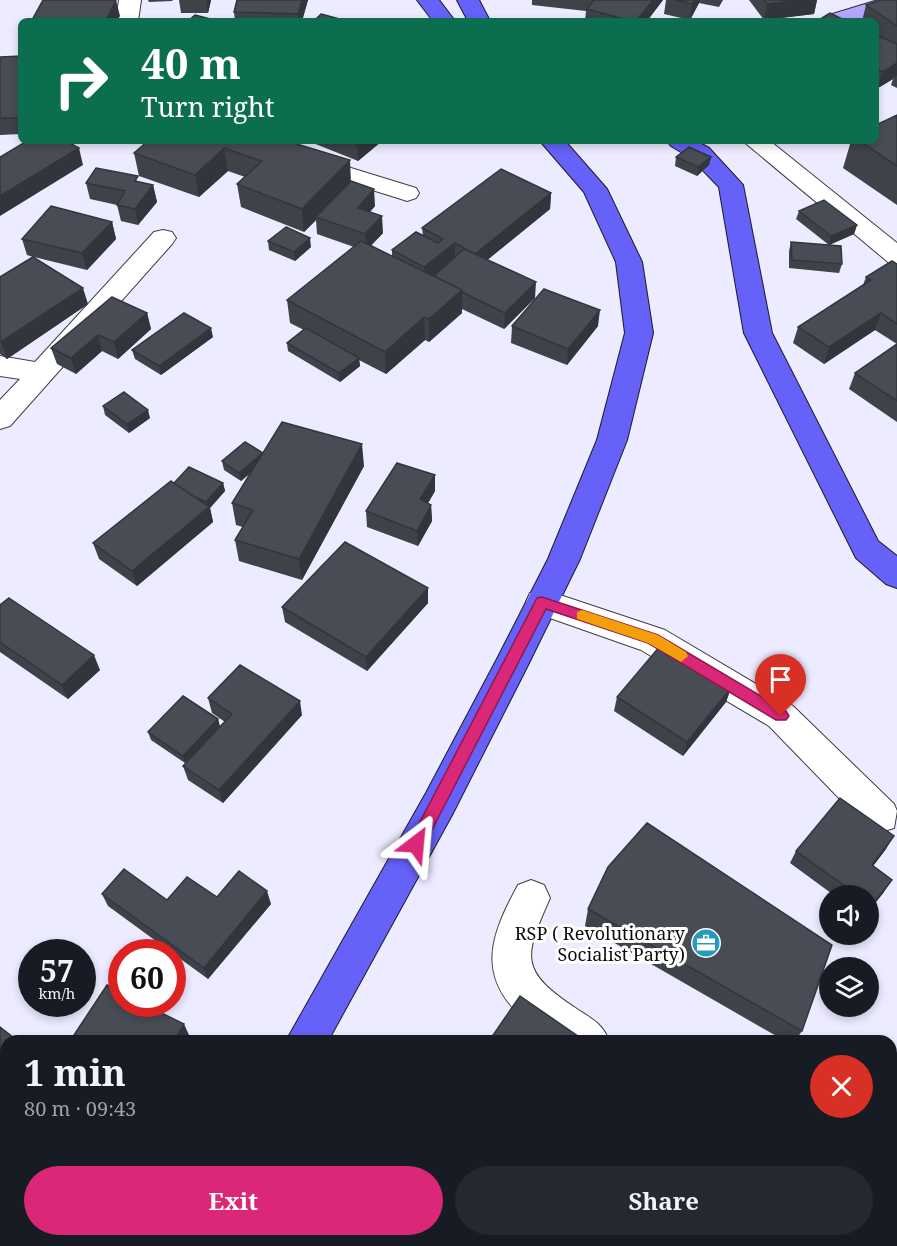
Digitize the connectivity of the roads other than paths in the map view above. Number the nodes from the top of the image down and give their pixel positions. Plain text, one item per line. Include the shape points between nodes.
1 (130, 0) edge
2 (428, 0) edge
3 (468, 0) edge
4 (892, 3) edge
5 (127, 18) edge
6 (442, 18) edge
7 (477, 18) edge
8 (844, 18) edge
9 (248, 144) edge
10 (555, 144) edge
11 (684, 144) edge
12 (759, 144) edge
13 (407, 193) dead end
14 (163, 238) dead end
15 (897, 256) edge
16 (0, 366) edge
17 (42, 373) junction
18 (0, 419) edge
19 (897, 575) edge
20 (542, 602) junction
21 (881, 816) dead end
22 (531, 898) dead end
23 (309, 1035) edge
24 (580, 1035) edge

1 - 5 street
2 - 6 main road
3 - 7 main road
4 - 8 street
9 - 13 street
10 - 20 main road via 595,189 629,262 639,333 612,440 564,559
11 - 19 main road via 700,153 731,185 758,333 867,549
12 - 15 street
14 - 17 street
16 - 17 street
17 - 18 street
20 - 21 street via 653,639 781,716
20 - 23 main road via 439,804
22 - 24 street via 513,937 510,960 521,990

